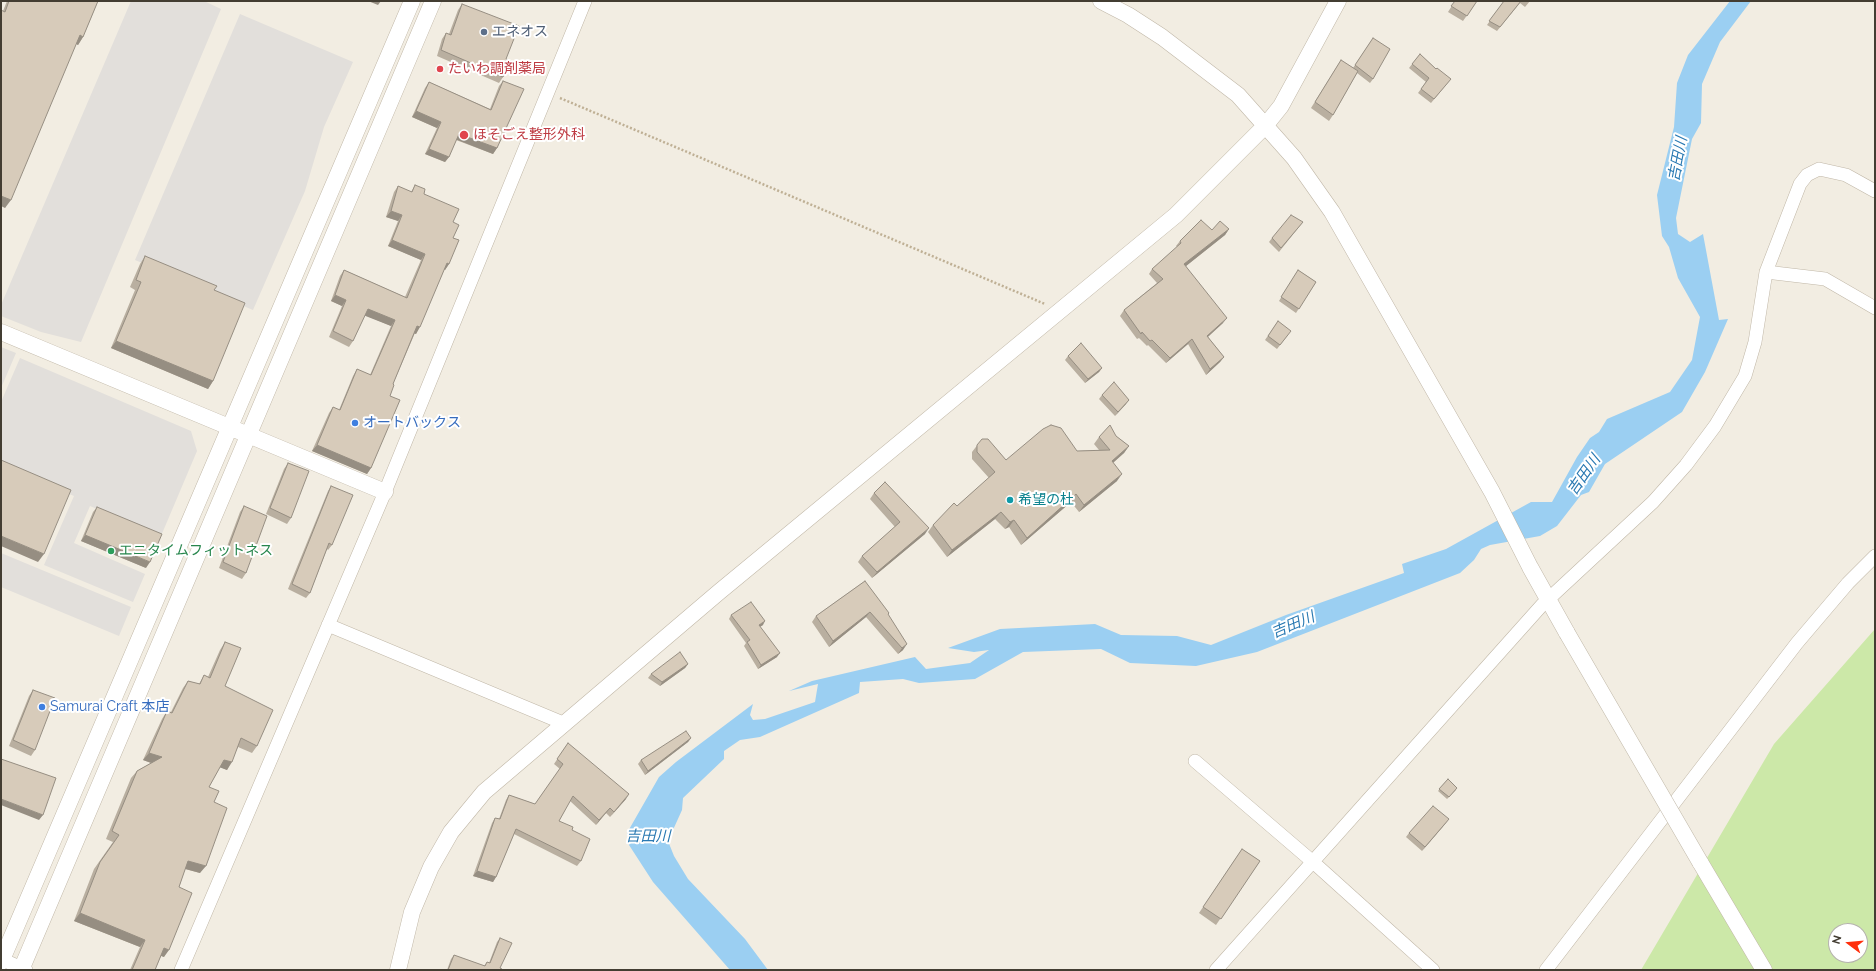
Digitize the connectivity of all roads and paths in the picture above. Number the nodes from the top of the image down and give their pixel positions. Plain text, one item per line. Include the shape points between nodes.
1 (412, 1) edge
2 (433, 1) edge
3 (585, 1) edge
4 (1101, 1) edge
5 (1338, 1) edge
6 (547, 93) junction
7 (1265, 126) junction
8 (1875, 192) edge
9 (1766, 272) junction
10 (1875, 308) edge
11 (1062, 311) junction
12 (1, 332) edge
13 (229, 428) junction
14 (248, 436) junction
15 (385, 492) junction
16 (1875, 556) edge
17 (1548, 599) junction
18 (328, 625) junction
19 (564, 723) junction
20 (1195, 761) dead end
21 (1313, 862) junction
22 (1, 960) edge
23 (23, 969) edge
24 (182, 970) edge
25 (398, 970) edge
26 (1216, 970) edge
27 (1433, 970) edge
28 (1546, 970) edge
29 (1764, 970) edge

1 - 13 street
2 - 14 street
3 - 6 street
4 - 7 street via 1162,37 1238,95
5 - 7 street via 1281,106
6 - 11 path
6 - 15 street
7 - 11 street via 1176,215
7 - 17 street via 1294,158 1332,212 1492,492
8 - 9 street via 1846,175 1819,169 1807,175 1800,184
9 - 10 street via 1825,279
9 - 17 street via 1755,342 1745,376 1715,426 1686,465 1652,502
11 - 19 street via 719,592
12 - 13 street
13 - 14 street
13 - 22 street
14 - 15 street
14 - 23 street
15 - 18 street
16 - 28 street via 1848,583 1797,643
17 - 21 street
17 - 29 street, bridge
18 - 19 street
18 - 24 street
19 - 25 street via 484,792 451,832 431,867 412,912
20 - 21 street
21 - 26 street
21 - 27 street
22 - 23 street

